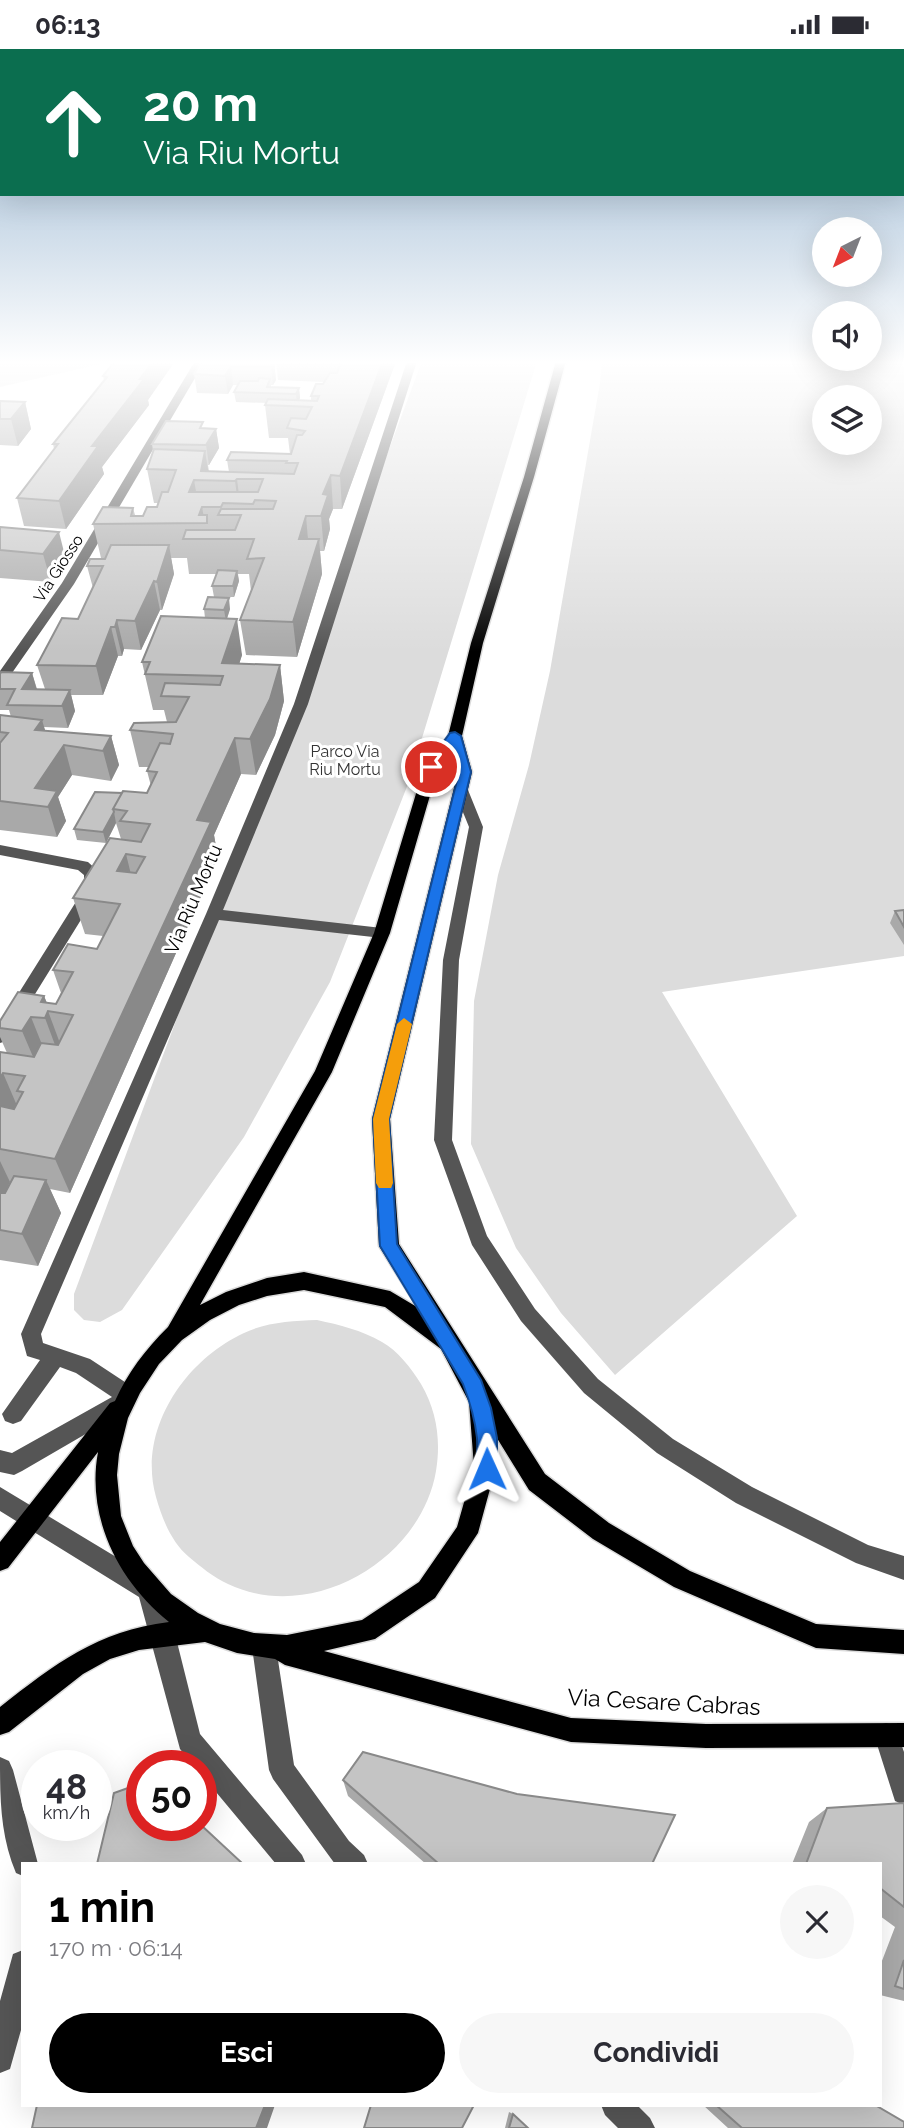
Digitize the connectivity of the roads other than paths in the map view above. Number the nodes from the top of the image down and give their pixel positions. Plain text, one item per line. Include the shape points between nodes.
1 (143, 458) edge
2 (381, 458) edge
3 (534, 458) edge
4 (0, 680) edge
5 (455, 736) junction
6 (461, 790) junction
7 (0, 850) edge
8 (214, 914) junction
9 (382, 933) junction
10 (0, 1037) edge
11 (172, 1335) junction
12 (457, 1355) junction
13 (55, 1357) junction
14 (125, 1398) junction
15 (13, 1414) dead end
16 (0, 1461) edge
17 (0, 1498) edge
18 (34, 1519) junction
19 (0, 1560) edge
20 (904, 1567) edge
21 (148, 1589) junction
22 (204, 1630) junction
23 (163, 1634) junction
24 (904, 1642) edge
25 (264, 1647) junction
26 (0, 1723) edge
27 (895, 1735) edge
28 (0, 1770) edge
29 (904, 1792) edge
30 (25, 1862) edge
31 (291, 1862) edge
32 (353, 1862) edge
33 (21, 1972) edge
34 (0, 2059) edge
35 (617, 2107) edge
36 (640, 2128) edge

1 - 4 street, Via Giosso via 68,585
2 - 8 street, Via Riu Mortu via 301,704
3 - 5 main road via 477,643
5 - 6 main road via 465,772
5 - 9 main road via 431,767
6 - 12 main road via 381,1119 388,1246
6 - 20 street via 475,827 452,960 443,1140 479,1239 528,1315 591,1386 665,1446 744,1495 864,1555
7 - 10 street via 83,866 93,880 92,889
8 - 9 street
8 - 13 street, Via Riu Mortu via 31,1334 34,1349
9 - 11 main road via 323,1073
11 - 12 main road via 224,1300 254,1289 324,1282 391,1299 439,1332
11 - 14 main road via 148,1361
12 - 24 main road via 537,1482 601,1531 682,1579 816,1636
12 - 25 main road via 482,1408 487,1438 487,1469 478,1510 459,1550 411,1603 387,1619 334,1641 306,1647
13 - 14 street, Via Riu Mortu via 83,1366
13 - 15 street
14 - 16 street via 14,1464
14 - 18 main road
14 - 21 main road via 106,1462 108,1504 127,1561
17 - 18 street
18 - 19 main road
18 - 21 street
21 - 22 main road
21 - 23 street
22 - 23 main road
22 - 25 main road, Via Cesare Cabras
23 - 26 main road via 104,1649 63,1672
23 - 31 street via 189,1740
25 - 27 main road, Via Cesare Cabras via 571,1730 706,1736
25 - 32 street via 282,1770
27 - 29 street
28 - 30 street
33 - 34 street
35 - 36 street

